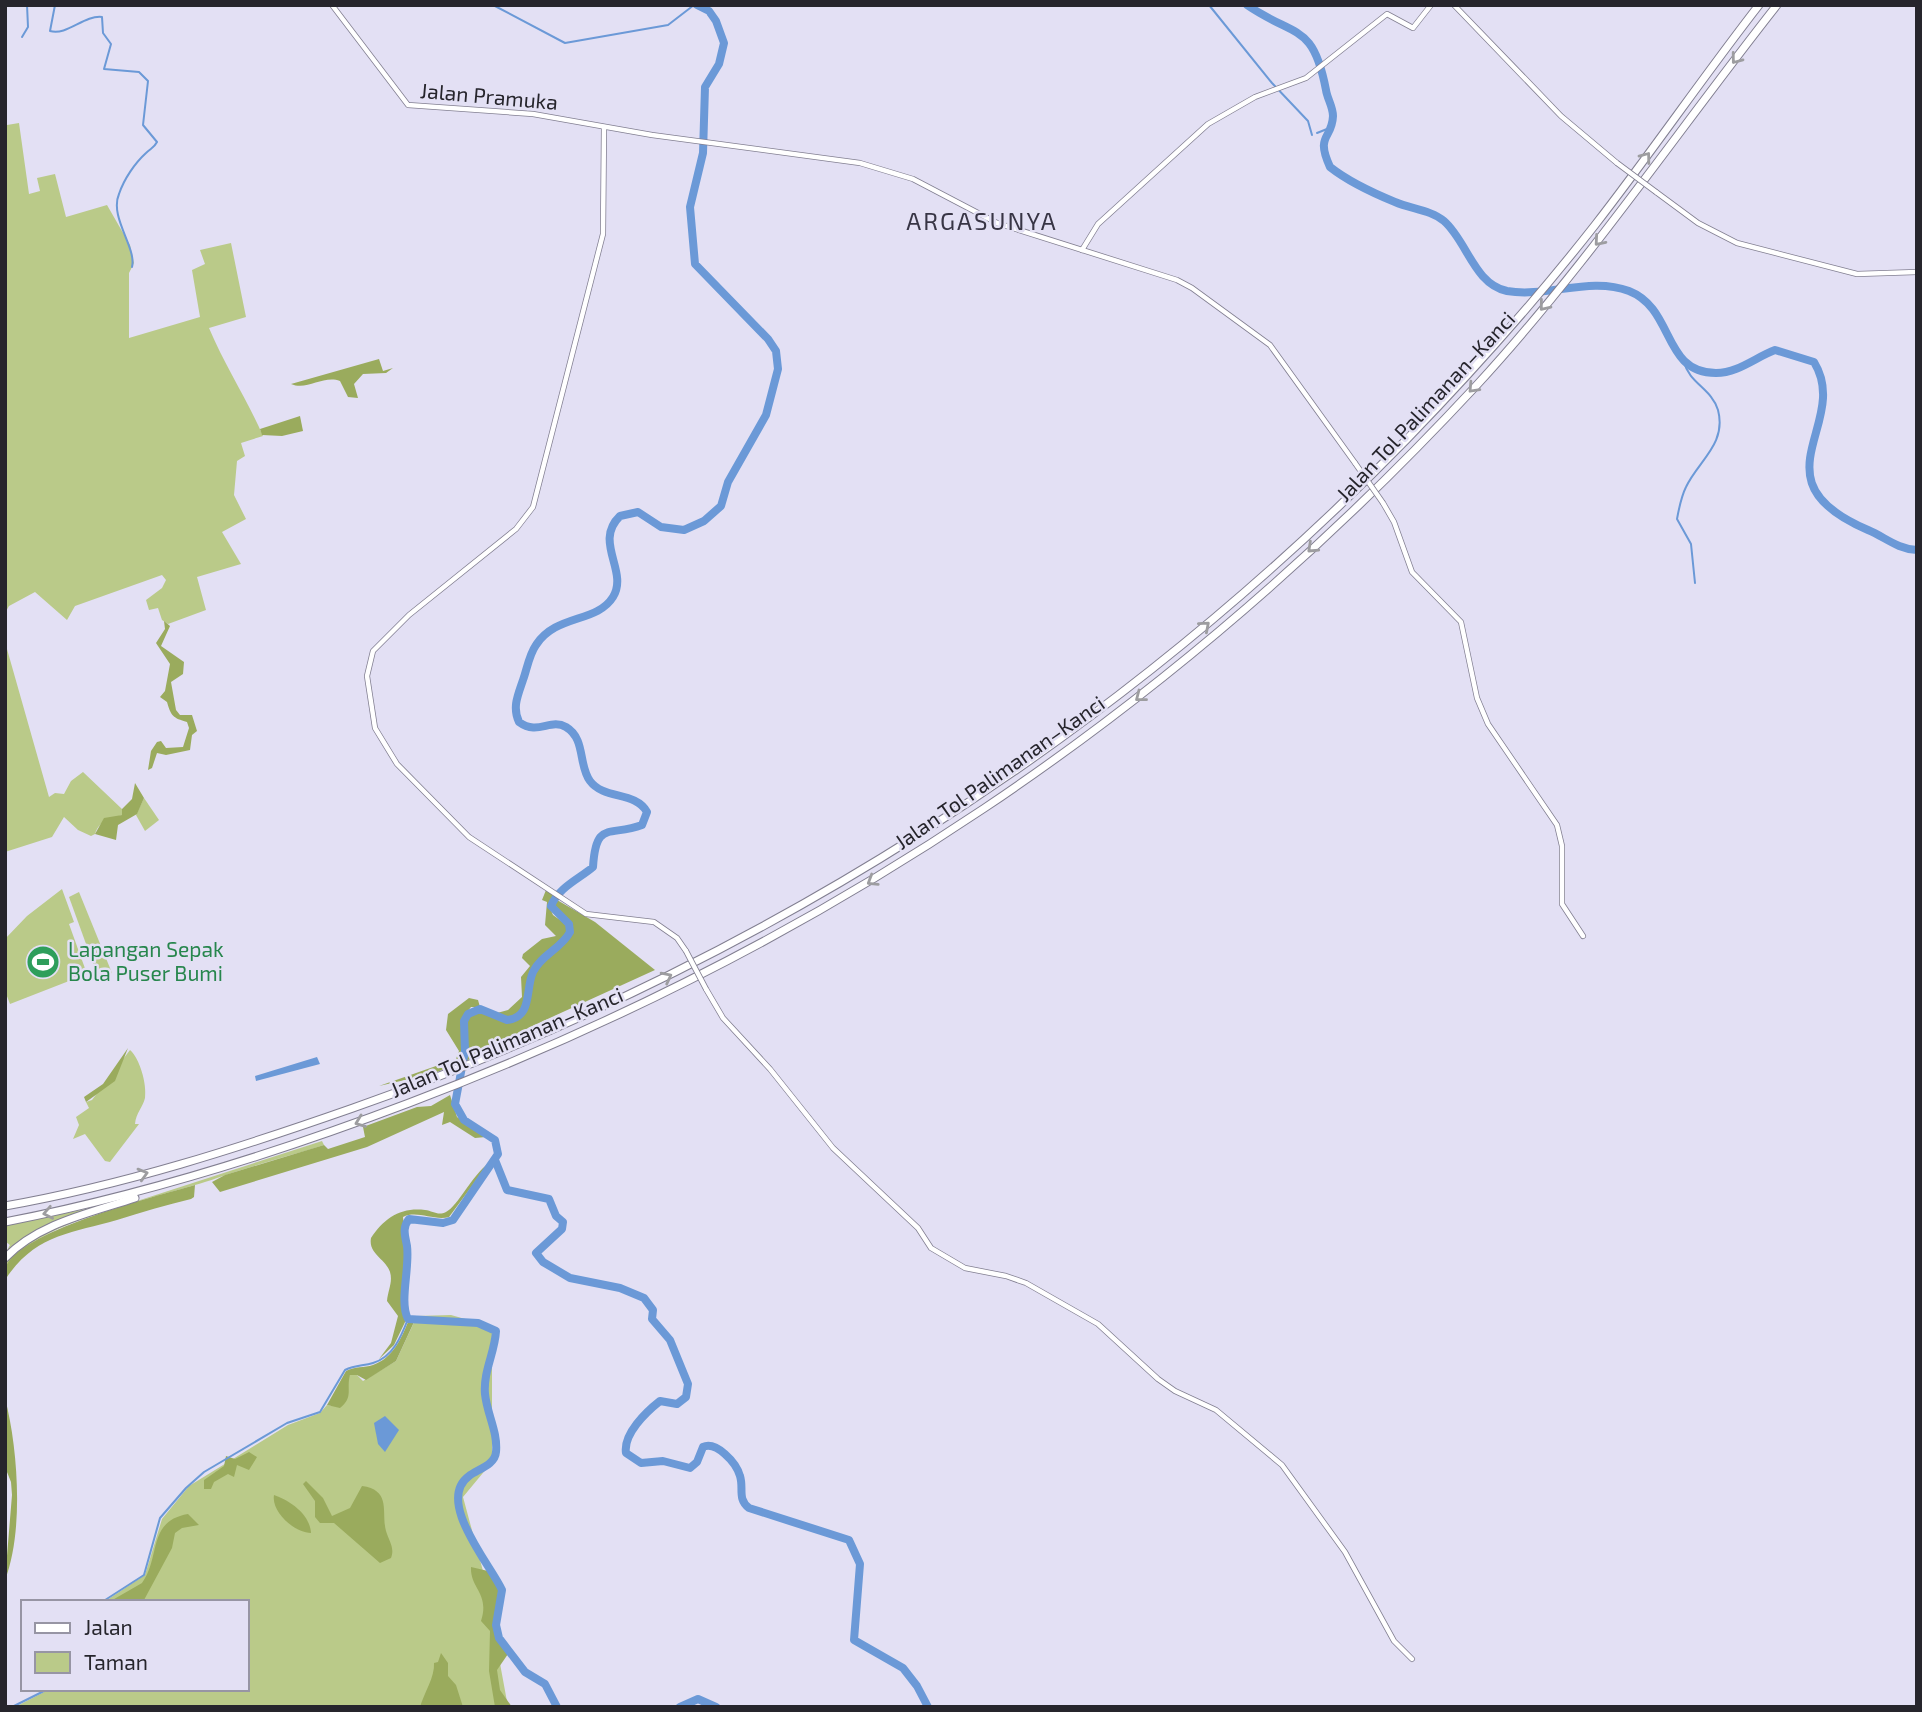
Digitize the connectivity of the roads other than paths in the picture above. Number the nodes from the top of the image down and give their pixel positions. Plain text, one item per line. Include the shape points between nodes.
1 (332, 5) edge
2 (1431, 5) edge
3 (1454, 5) edge
4 (1759, 5) edge
5 (1777, 5) edge
6 (604, 127) junction
7 (1082, 250) junction
8 (1917, 272) edge
9 (1583, 936) dead end
10 (196, 1178) junction
11 (5, 1206) edge
12 (5, 1222) edge
13 (5, 1258) edge
14 (1412, 1659) dead end

1 - 6 street, Jalan Pramuka via 408,105 528,113
2 - 7 street via 1413,28 1387,14 1308,77 1240,103 1196,134 1098,224
3 - 8 street, bridge via 1561,116 1698,223 1737,243 1857,274
11 -> 4 highway, Jalan Tol Palimanan–Kanci via 84,1191 269,1138 442,1077 598,1012 851,879 994,787 1172,654 1406,440 1592,229
5 -> 10 highway, Jalan Tol Palimanan–Kanci via 1620,214 1518,337 1429,435 1250,606 1172,672 1002,798 852,893 732,961 602,1025 476,1078
6 - 7 street, Jalan Pramuka via 882,169 918,181 997,223
6 - 14 street, bridge via 603,234 533,507 516,529 384,638 371,654 367,668 378,736 397,765 464,834 571,906 598,918 654,922 677,939 723,1018 771,1069 833,1148 918,1228 930,1247 965,1268 1026,1283 1098,1324 1158,1379 1216,1410 1282,1465 1345,1552 1394,1642
7 - 9 street, Jalan Pramuka, bridge via 1177,280 1264,340 1294,375 1383,503 1412,572 1461,622 1482,712 1557,825 1562,846 1562,904
10 -> 12 highway, Jalan Tol Palimanan–Kanci
10 - 13 highway via 56,1224

